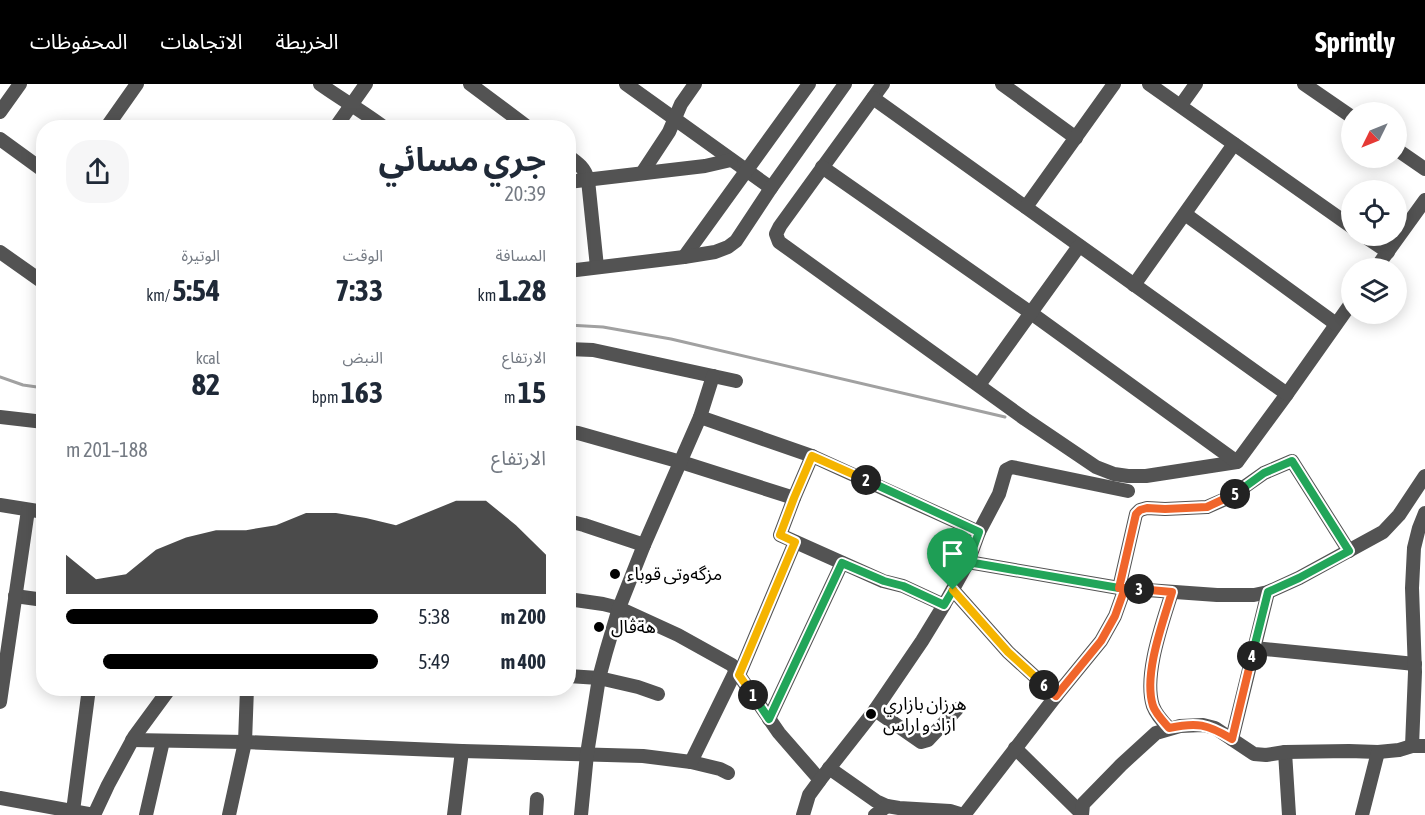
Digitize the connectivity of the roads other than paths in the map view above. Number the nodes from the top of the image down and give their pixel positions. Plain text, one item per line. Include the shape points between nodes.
1 (20, 84) edge
2 (137, 84) edge
3 (320, 84) edge
4 (366, 84) edge
5 (470, 84) edge
6 (626, 84) edge
7 (695, 84) edge
8 (809, 84) edge
9 (845, 84) edge
10 (883, 84) edge
11 (1002, 84) edge
12 (1114, 84) edge
13 (1149, 84) edge
14 (1196, 84) edge
15 (1304, 84) edge
16 (873, 98) junction
17 (352, 105) junction
18 (1181, 105) junction
19 (1341, 109) edge
20 (0, 112) edge
21 (675, 119) junction
22 (112, 120) edge
23 (341, 120) edge
24 (375, 120) edge
25 (518, 120) edge
26 (1076, 138) junction
27 (0, 139) edge
28 (1234, 144) junction
29 (1407, 157) edge
30 (731, 160) junction
31 (576, 162) edge
32 (36, 165) edge
33 (822, 167) junction
34 (1425, 170) edge
35 (746, 171) junction
36 (642, 173) junction
37 (588, 180) junction
38 (576, 181) edge
39 (771, 188) junction
40 (1425, 200) edge
41 (1026, 207) junction
42 (1185, 213) junction
43 (1341, 219) edge
44 (1078, 246) junction
45 (1379, 246) edge
46 (0, 252) edge
47 (1388, 252) junction
48 (684, 257) junction
49 (1384, 258) edge
50 (597, 267) junction
51 (576, 270) edge
52 (36, 277) edge
53 (1134, 285) junction
54 (1031, 313) junction
55 (1341, 317) edge
56 (1336, 324) junction
57 (576, 349) edge
58 (713, 376) junction
59 (736, 381) dead end
60 (979, 385) junction
61 (1287, 394) junction
62 (0, 417) edge
63 (700, 417) junction
64 (36, 421) edge
65 (576, 433) edge
66 (812, 456) junction
67 (681, 462) junction
68 (1237, 462) junction
69 (1425, 476) edge
70 (1128, 491) dead end
71 (1410, 497) junction
72 (794, 498) junction
73 (0, 505) edge
74 (1425, 508) edge
75 (28, 510) junction
76 (36, 511) edge
77 (1425, 513) edge
78 (576, 523) edge
79 (979, 532) junction
80 (795, 542) junction
81 (644, 545) junction
82 (1349, 551) junction
83 (968, 562) junction
84 (842, 563) junction
85 (1122, 588) junction
86 (1418, 588) edge
87 (953, 590) junction
88 (1172, 592) junction
89 (1268, 592) junction
90 (15, 596) junction
91 (36, 599) edge
92 (576, 600) edge
93 (944, 605) junction
94 (619, 608) junction
95 (1254, 648) junction
96 (1418, 669) edge
97 (737, 673) junction
98 (576, 677) edge
99 (598, 678) junction
100 (658, 694) dead end
101 (88, 696) edge
102 (164, 696) edge
103 (248, 696) edge
104 (1056, 696) junction
105 (0, 702) edge
106 (957, 709) dead end
107 (875, 710) junction
108 (769, 719) junction
109 (1169, 728) junction
110 (1232, 739) junction
111 (132, 740) junction
112 (163, 741) junction
113 (245, 742) junction
114 (1419, 746) edge
115 (1015, 748) junction
116 (462, 751) junction
117 (1285, 752) junction
118 (1378, 752) junction
119 (586, 754) junction
120 (691, 762) junction
121 (728, 773) dead end
122 (824, 774) junction
123 (0, 798) edge
124 (537, 799) dead end
125 (888, 806) junction
126 (73, 812) junction
127 (932, 812) edge
128 (1081, 814) edge
129 (94, 815) edge
130 (146, 815) edge
131 (229, 815) edge
132 (454, 815) edge
133 (536, 815) edge
134 (581, 815) edge
135 (803, 815) edge
136 (875, 815) edge
137 (963, 815) edge
138 (1289, 815) edge
139 (1362, 815) edge

1 - 20 street
2 - 22 street
3 - 17 street
4 - 17 street
5 - 25 street
6 - 21 street
7 - 21 street
8 - 35 street
9 - 39 street
10 - 16 street
11 - 26 street
12 - 26 street
13 - 18 street
14 - 18 street
15 - 19 street
16 - 33 street
16 - 41 street
17 - 23 street
17 - 24 street
18 - 28 street
21 - 30 street
21 - 36 street
26 - 41 street
27 - 32 street
28 - 42 street
28 - 43 street
29 - 34 street
30 - 35 street
30 - 36 street
31 - 37 street
33 - 54 street
33 - 60 street via 780,226 776,234 779,242
35 - 39 street
35 - 48 street
36 - 37 street
37 - 38 street
37 - 50 street
39 - 48 street via 736,241 715,252
40 - 47 street
41 - 44 street
42 - 53 street
42 - 56 street
44 - 53 street
44 - 54 street
45 - 47 street
46 - 52 street
47 - 49 street
48 - 50 street
50 - 51 street
53 - 61 street
54 - 60 street
54 - 68 street
55 - 56 street
56 - 61 street
57 - 58 street
58 - 59 street
58 - 63 street
60 - 68 street via 1096,467 1114,474 1146,476
61 - 68 street
62 - 64 street
63 - 66 street
63 - 67 street
65 - 67 street
66 - 72 street
66 - 79 street
67 - 72 street
67 - 81 street
69 - 71 street
70 - 79 street via 1012,468 1006,470 999,494
71 - 74 street
71 - 82 street via 1383,532
72 - 80 street via 780,535
73 - 75 street
75 - 76 street
75 - 90 street
77 - 86 street via 1414,548
78 - 81 street
79 - 83 street
80 - 84 street
80 - 97 street
81 - 94 street
82 - 85 street via 1292,461 1207,507 1140,510
82 - 89 street
83 - 85 street
83 - 87 street
84 - 93 street
84 - 108 street
85 - 88 street
85 - 104 street via 1115,616 1101,641
86 - 96 street
87 - 93 street
87 - 104 street via 1008,652
88 - 89 street
88 - 109 street via 1153,655 1151,683 1153,705
89 - 95 street
90 - 91 street
90 - 105 street
92 - 94 street
93 - 107 street
94 - 97 street via 678,635 732,665
94 - 99 street
95 - 96 street
95 - 110 street
96 - 114 street
97 - 108 street
97 - 120 street
98 - 99 street
99 - 100 street
99 - 119 street
101 - 126 street
102 - 111 street
103 - 113 street
104 - 115 street
106 - 107 street via 928,740 921,742
107 - 122 street
108 - 122 street
109 - 110 street via 1203,725
109 - 128 street via 1156,733 1121,765 1083,804
110 - 117 street via 1254,754
111 - 112 street
111 - 129 street
112 - 113 street
112 - 130 street
113 - 116 street
113 - 131 street
114 - 118 street
115 - 128 street
115 - 137 street
116 - 119 street
116 - 132 street
117 - 118 street
117 - 138 street
118 - 139 street
119 - 120 street
119 - 134 street
120 - 121 street
122 - 125 street
122 - 135 street via 809,795
123 - 126 street
124 - 133 street
125 - 127 street
125 - 136 street
126 - 129 street
127 - 137 street

